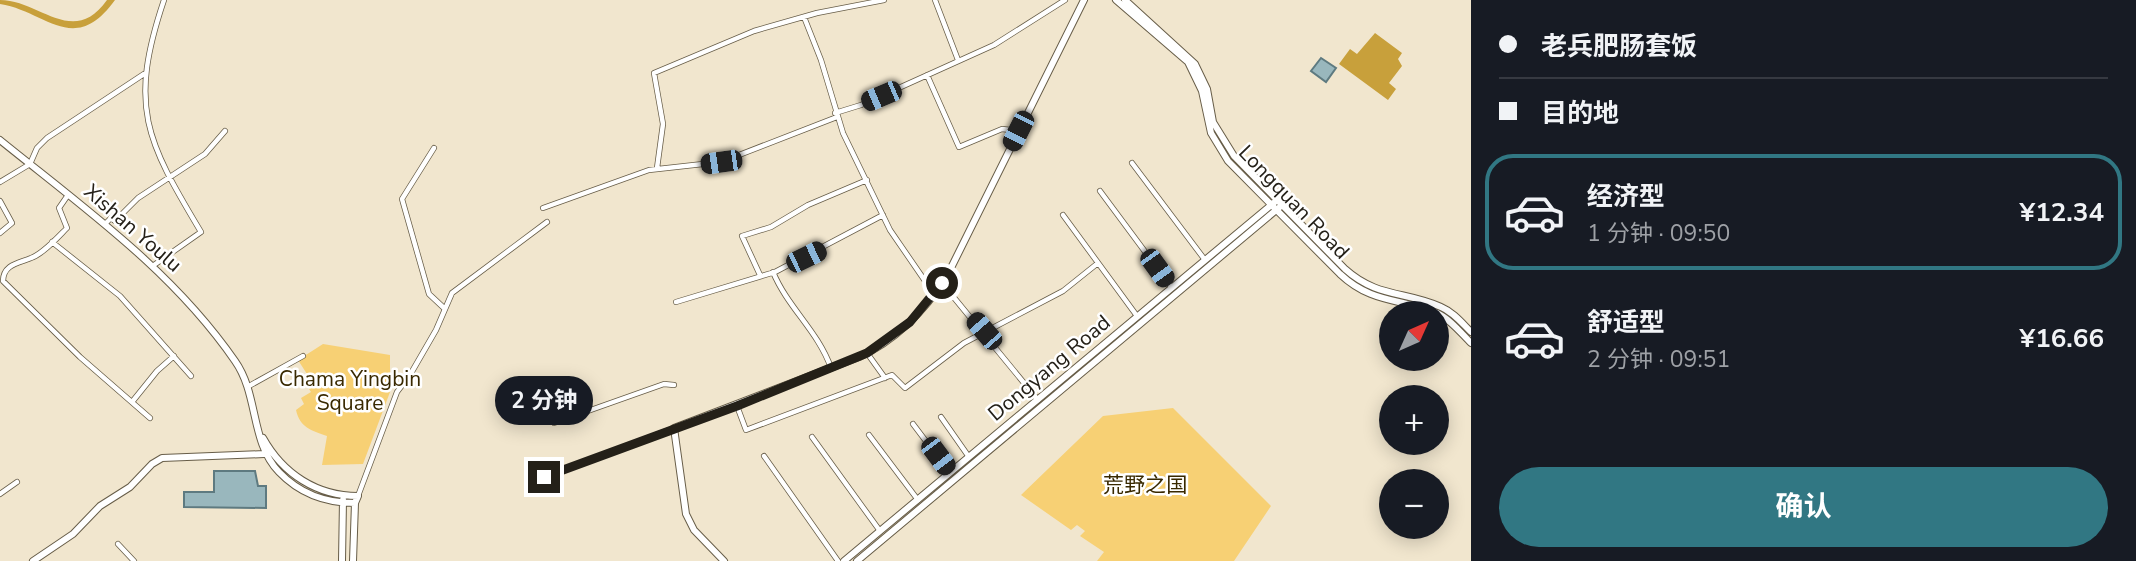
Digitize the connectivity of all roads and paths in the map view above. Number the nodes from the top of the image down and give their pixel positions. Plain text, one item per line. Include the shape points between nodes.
1 (164, 0) edge
2 (884, 0) edge
3 (935, 0) edge
4 (1065, 0) edge
5 (1084, 0) edge
6 (1116, 0) edge
7 (1125, 0) edge
8 (804, 17) junction
9 (958, 60) junction
10 (145, 73) junction
11 (927, 75) junction
12 (836, 115) junction
13 (225, 131) dead end
14 (1018, 131) junction
15 (0, 140) edge
16 (434, 148) dead end
17 (1132, 163) dead end
18 (30, 164) junction
19 (657, 168) junction
20 (168, 177) junction
21 (867, 180) junction
22 (0, 182) edge
23 (1100, 191) dead end
24 (68, 195) junction
25 (0, 201) edge
26 (1276, 206) junction
27 (543, 208) dead end
28 (883, 215) junction
29 (1063, 215) dead end
30 (547, 222) dead end
31 (104, 225) junction
32 (0, 233) edge
33 (52, 242) junction
34 (1205, 260) junction
35 (1098, 263) junction
36 (154, 265) junction
37 (773, 272) junction
38 (760, 275) junction
39 (942, 283) junction
40 (1172, 288) junction
41 (934, 294) junction
42 (676, 302) dead end
43 (445, 309) junction
44 (1138, 316) junction
45 (984, 331) junction
46 (1471, 332) edge
47 (1471, 342) edge
48 (867, 353) junction
49 (174, 356) junction
50 (303, 356) dead end
51 (831, 368) junction
52 (191, 376) dead end
53 (885, 378) junction
54 (674, 384) dead end
55 (249, 386) junction
56 (1038, 400) junction
57 (132, 402) junction
58 (737, 406) junction
59 (941, 417) dead end
60 (150, 418) dead end
61 (554, 423) dead end
62 (913, 424) dead end
63 (674, 428) junction
64 (260, 433) junction
65 (869, 435) dead end
66 (812, 437) dead end
67 (264, 454) junction
68 (764, 456) dead end
69 (969, 457) junction
70 (950, 473) junction
71 (540, 479) dead end
72 (17, 482) dead end
73 (0, 494) edge
74 (343, 500) junction
75 (356, 500) junction
76 (918, 500) junction
77 (880, 531) junction
78 (118, 544) dead end
79 (33, 561) edge
80 (134, 561) edge
81 (342, 561) edge
82 (353, 561) edge
83 (724, 561) edge
84 (838, 561) edge
85 (844, 561) edge
86 (858, 561) edge

1 - 10 street
2 - 8 street
3 - 9 street
4 - 9 street via 994,45
5 - 14 main road
6 - 26 main road, Longquan Road via 1188,62 1202,90 1214,140 1237,172
7 - 26 main road, Longquan Road via 1192,59 1207,89 1219,135
8 - 12 street
8 - 19 street via 754,31 653,72 663,124
9 - 11 street
10 - 18 street via 44,140
10 - 20 street via 151,138
11 - 12 street
11 - 14 street via 959,147 1002,129
12 - 19 street via 721,162
12 - 21 street
13 - 20 street via 205,154
14 - 39 main road
15 - 18 main road, Xishan Youlu
16 - 43 street via 402,199 429,294
17 - 34 street
18 - 22 street
18 - 24 main road, Xishan Youlu
19 - 27 street
20 - 31 street via 116,221 111,218
20 - 36 street via 201,232
21 - 28 street
21 - 38 street via 807,205 771,227 742,236
23 - 40 street
24 - 31 main road, Xishan Youlu
24 - 33 street via 60,208 66,228
25 - 32 street via 12,223
26 - 34 main road, Dongyang Road
26 - 46 main road, Longquan Road via 1362,283 1441,306
26 - 47 main road, Longquan Road via 1357,289 1438,313
26 - 86 main road, Dongyang Road
28 - 37 street
28 - 41 street
29 - 35 street
30 - 43 street via 460,285
31 - 36 main road, Xishan Youlu
33 - 49 street via 120,296
33 - 57 street via 32,258 18,260 3,281
34 - 40 main road, Dongyang Road
35 - 44 street
35 - 45 street via 1063,291
36 - 55 main road, Xishan Youlu via 218,337
37 - 38 street
37 - 51 street via 783,297 820,342
38 - 42 street
39 - 41 main road
39 - 45 street
40 - 44 main road, Dongyang Road
41 - 48 main road via 902,329
43 - 75 street via 411,375 397,392
44 - 56 main road, Dongyang Road
45 - 53 street via 905,388 892,375
45 - 56 street
48 - 51 main road
48 - 53 street
49 - 52 street
49 - 57 street
50 - 55 street
51 - 58 main road
53 - 58 street via 747,430
54 - 61 street
55 - 64 main road, Xishan Youlu
56 - 69 main road, Dongyang Road
57 - 60 street
58 - 63 main road
59 - 69 street
62 - 70 street
63 - 71 street
63 - 83 main road via 686,514 694,530
64 - 67 main road, Xishan Youlu
64 - 74 main road via 300,480
65 - 76 street
66 - 77 street
67 - 74 main road via 280,474 304,491 328,502
67 - 79 main road via 162,458 100,506 73,534
68 - 84 street
69 - 70 main road, Dongyang Road
70 - 76 main road, Dongyang Road
72 - 73 street
74 - 75 main road
74 - 81 main road
75 - 82 main road
76 - 77 main road, Dongyang Road
77 - 85 main road, Dongyang Road
78 - 80 street

